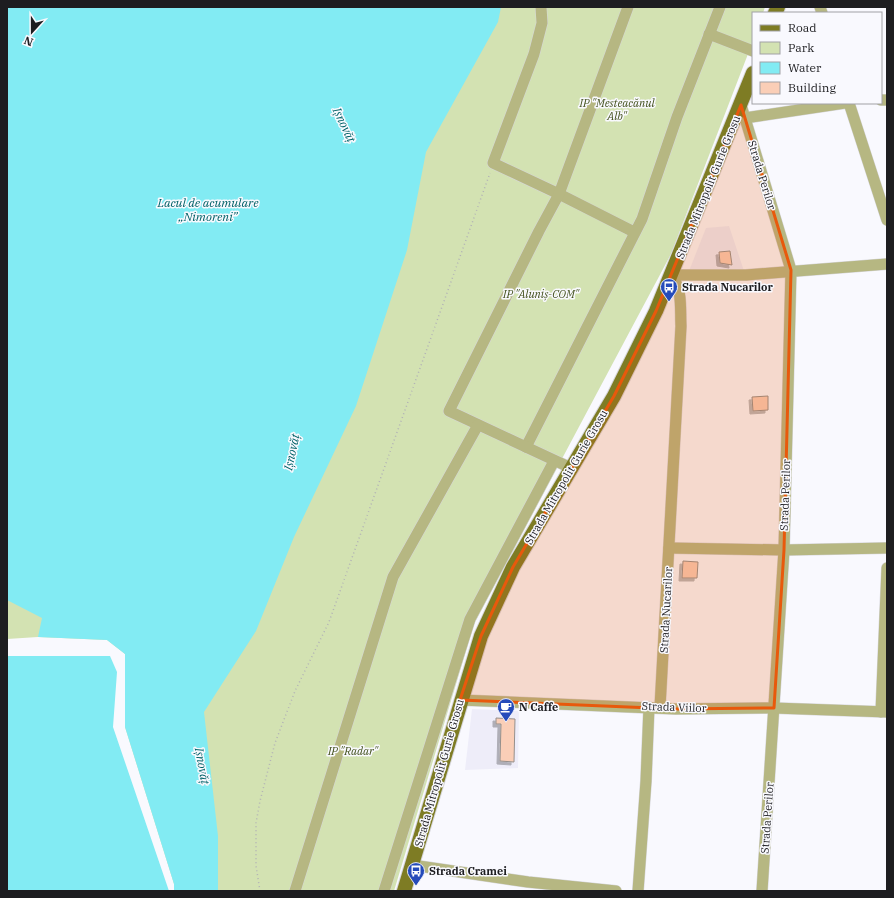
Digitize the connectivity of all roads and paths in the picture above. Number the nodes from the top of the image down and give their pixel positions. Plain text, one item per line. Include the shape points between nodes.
1 (542, 7) edge
2 (628, 7) edge
3 (720, 7) edge
4 (709, 34) junction
5 (752, 52) edge
6 (752, 77) edge
7 (834, 104) edge
8 (849, 104) edge
9 (743, 112) junction
10 (493, 163) junction
11 (559, 194) junction
12 (887, 220) edge
13 (634, 232) junction
14 (887, 264) edge
15 (791, 270) junction
16 (672, 275) junction
17 (478, 425) junction
18 (526, 447) junction
19 (554, 461) junction
20 (571, 468) junction
21 (669, 548) junction
22 (887, 548) edge
23 (784, 550) junction
24 (887, 568) edge
25 (460, 700) junction
26 (649, 707) junction
27 (660, 707) junction
28 (774, 708) junction
29 (884, 712) edge
30 (412, 865) junction
31 (527, 886) edge
32 (260, 891) edge
33 (295, 891) edge
34 (384, 891) edge
35 (404, 891) edge
36 (616, 891) edge
37 (638, 891) edge
38 (762, 891) edge

1 - 10 street via 542,23 534,54
2 - 11 street
3 - 4 street
4 - 5 street
4 - 13 street via 642,219
6 - 9 main road, Strada Mitropolit Gurie Grosu
7 - 9 street
8 - 12 street
9 - 15 street, Strada Perilor
9 - 16 main road, Strada Mitropolit Gurie Grosu
10 - 11 street
10 - 32 path via 329,622 295,691 275,743 256,823 256,866
11 - 13 street
11 - 17 street via 449,411
13 - 18 street
14 - 15 street
15 - 16 street via 746,275
15 - 23 street, Strada Perilor
16 - 20 main road, Strada Mitropolit Gurie Grosu via 614,396
16 - 21 street, Strada Nucarilor via 680,294 681,326
17 - 18 street
17 - 33 street via 393,577
18 - 19 street
19 - 20 street
19 - 34 street via 470,619
20 - 25 main road, Strada Mitropolit Gurie Grosu via 513,567 481,636
21 - 23 street
21 - 27 street, Strada Nucarilor
22 - 23 street
23 - 28 street, Strada Perilor
24 - 29 street
25 - 26 street, Strada Viilor
25 - 30 main road, Strada Mitropolit Gurie Grosu
26 - 27 street, Strada Viilor
26 - 37 street
27 - 28 street, Strada Viilor
28 - 29 street, Strada Viilor
28 - 38 street, Strada Perilor
30 - 31 street
30 - 35 main road, Strada Mitropolit Gurie Grosu
31 - 36 street

